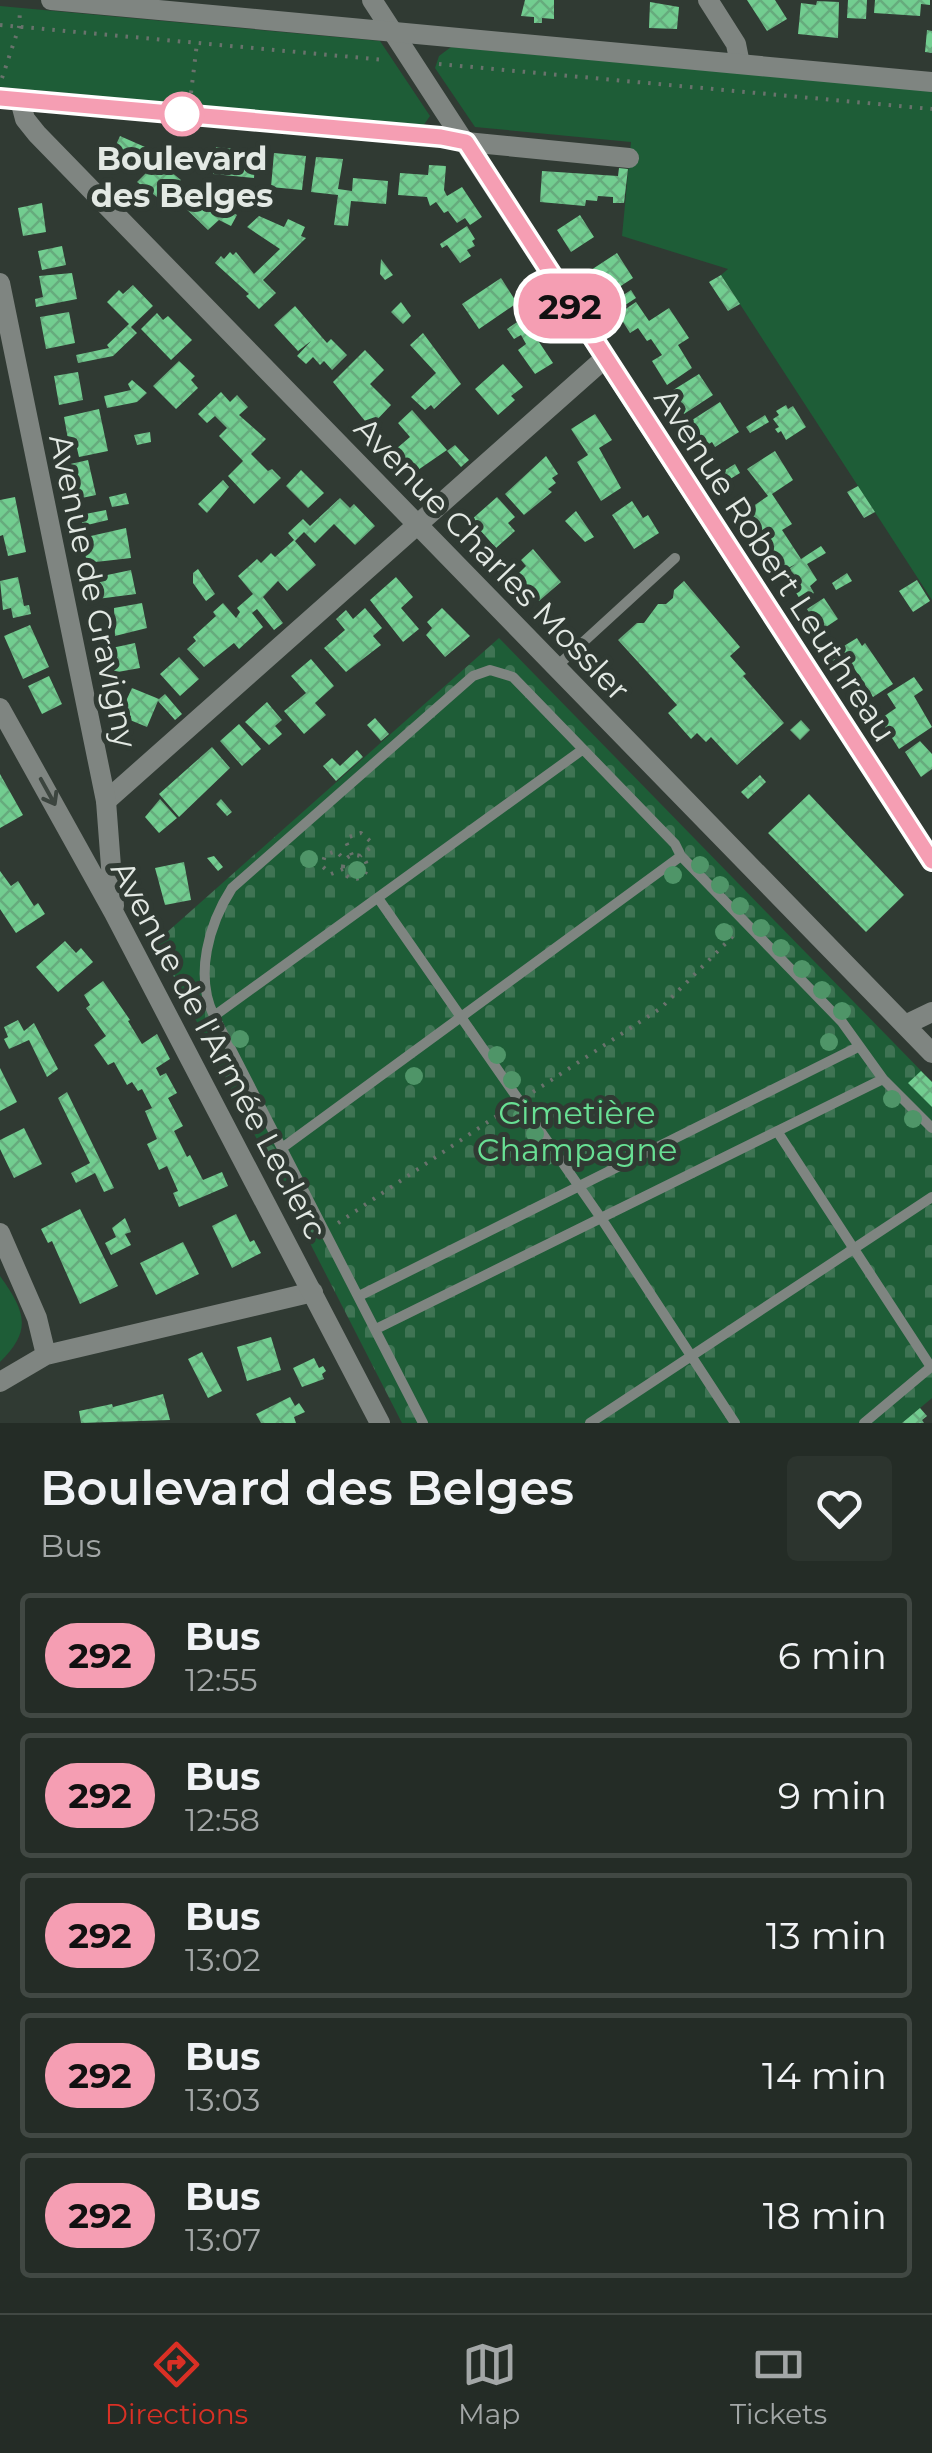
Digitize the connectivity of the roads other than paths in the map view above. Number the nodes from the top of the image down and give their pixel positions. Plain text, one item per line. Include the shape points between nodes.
1 (50, 0) edge
2 (372, 0) edge
3 (708, 0) edge
4 (394, 32) junction
5 (740, 64) junction
6 (932, 82) edge
7 (10, 99) edge
8 (466, 142) junction
9 (629, 158) dead end
10 (0, 282) edge
11 (604, 360) junction
12 (418, 525) junction
13 (675, 558) dead end
14 (555, 667) junction
15 (0, 708) edge
16 (582, 750) junction
17 (106, 801) junction
18 (681, 856) junction
19 (932, 861) edge
20 (378, 898) junction
21 (114, 913) junction
22 (932, 1012) edge
23 (214, 1016) junction
24 (460, 1017) junction
25 (905, 1025) junction
26 (858, 1047) junction
27 (932, 1053) edge
28 (883, 1079) junction
29 (932, 1128) edge
30 (777, 1131) junction
31 (282, 1148) junction
32 (578, 1186) junction
33 (932, 1197) edge
34 (600, 1218) junction
35 (0, 1234) edge
36 (854, 1248) junction
37 (313, 1292) junction
38 (359, 1296) junction
39 (376, 1329) junction
40 (46, 1355) junction
41 (691, 1356) junction
42 (932, 1367) edge
43 (0, 1382) edge
44 (380, 1423) edge
45 (424, 1423) edge
46 (590, 1423) edge
47 (736, 1423) edge
48 (864, 1423) edge

1 - 4 street
2 - 4 street, Avenue Robert Leuthreau
3 - 5 street via 736,44
4 - 5 street
4 - 8 street, Avenue Robert Leuthreau
5 - 6 street
7 - 8 street
7 - 12 street, Avenue Charles Mossler via 36,134
8 - 9 street
8 - 11 street, Avenue Robert Leuthreau
10 - 17 street, Avenue de Gravigny
11 - 12 street
11 - 19 street, Avenue Robert Leuthreau
12 - 14 street, Avenue Charles Mossler
12 - 17 street
13 - 14 lane
14 - 25 street, Avenue Charles Mossler
15 -> 21 street, Avenue de l'Armée Leclerc
16 - 18 lane
16 - 20 lane
16 - 23 lane via 513,678 490,670 472,676 232,888 217,911 206,959 206,999
17 - 21 street, Avenue de Gravigny
18 - 24 lane
18 - 26 lane via 842,1022
20 - 23 lane
20 - 24 lane
21 - 37 street, Avenue de l'Armée Leclerc
22 - 25 street
23 - 31 lane
24 - 31 lane
24 - 32 lane
25 - 27 street, Avenue Charles Mossler
26 - 28 lane
26 - 32 lane
28 - 29 lane
28 - 30 lane
30 - 34 lane
30 - 36 lane
31 - 38 lane
32 - 34 lane
32 - 38 lane
33 - 36 lane
34 - 39 lane
34 - 41 lane
35 - 40 street
36 - 41 lane
36 - 42 lane
37 - 40 street
37 - 44 street, Avenue de l'Armée Leclerc
38 - 39 lane
39 - 45 lane
40 - 43 street
41 - 46 lane
41 - 47 lane
42 - 48 lane

